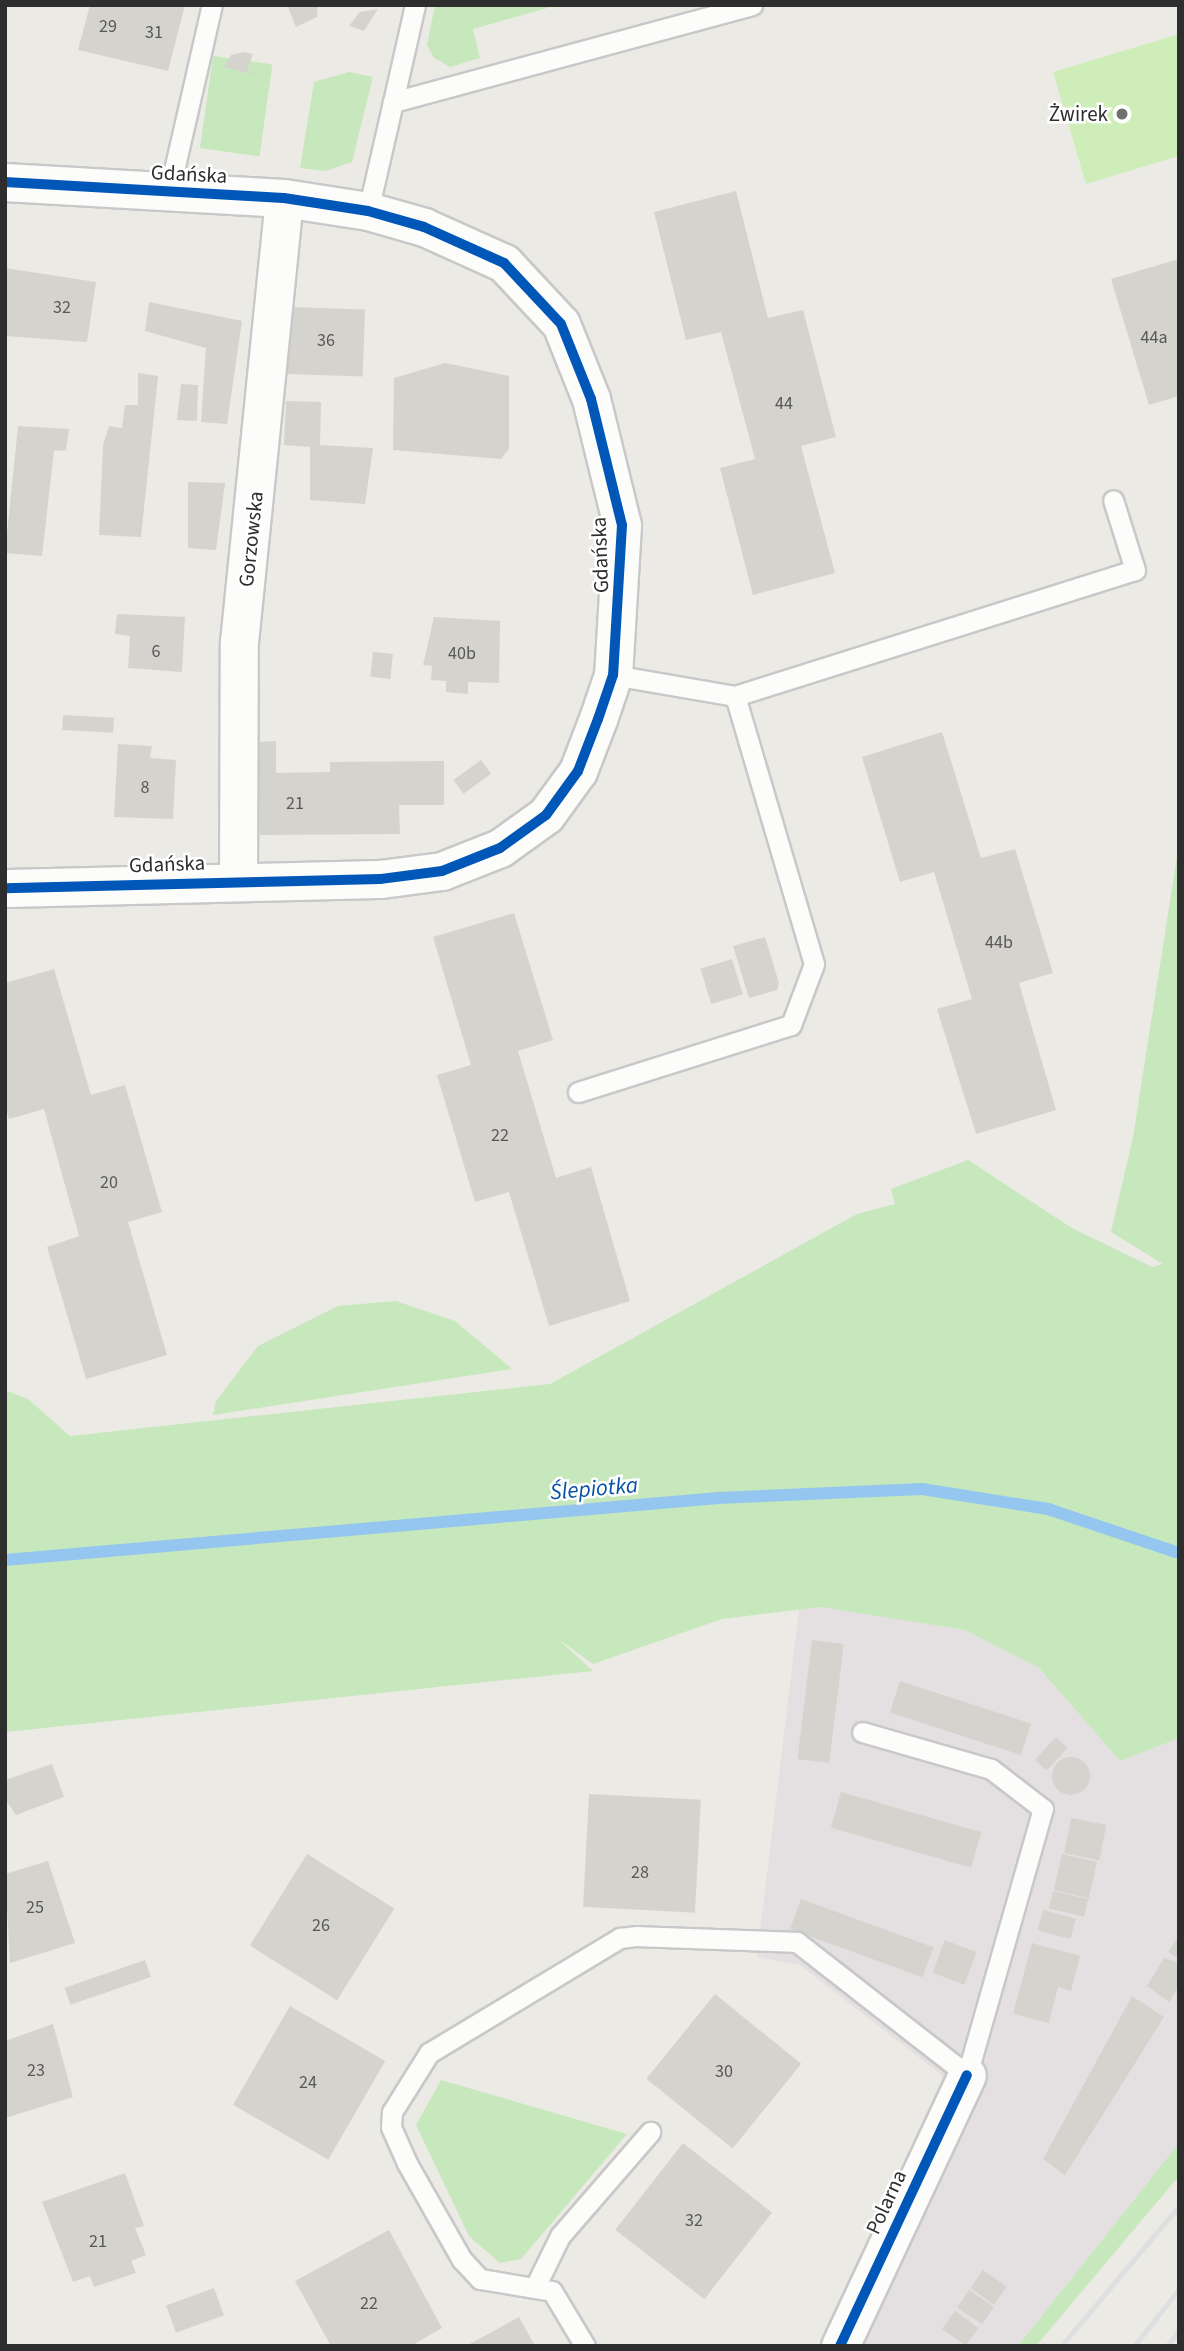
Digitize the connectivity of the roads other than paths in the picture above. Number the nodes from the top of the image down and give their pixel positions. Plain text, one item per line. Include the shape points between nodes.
1 (212, 5) edge
2 (415, 5) edge
3 (752, 5) edge
4 (393, 102) junction
5 (5, 182) edge
6 (169, 192) junction
7 (284, 198) junction
8 (368, 211) junction
9 (1113, 500) dead end
10 (613, 675) junction
11 (734, 696) junction
12 (238, 881) junction
13 (5, 888) edge
14 (578, 1092) dead end
15 (862, 1732) dead end
16 (967, 2075) junction
17 (650, 2132) dead end
18 (536, 2285) junction
19 (585, 2346) edge
20 (840, 2346) edge

1 - 6 lane
2 - 4 lane
3 - 4 lane
4 - 8 lane
5 - 6 street, Gdańska
6 - 7 street, Gdańska
7 - 8 street, Gdańska
7 - 12 street, Gorzowska via 239,642
8 - 10 street, Gdańska via 424,227 504,262 561,324 592,399 622,525
9 - 11 lane via 1135,570
10 - 11 lane
10 - 12 street, Gdańska via 578,771 546,815 500,848 442,871 380,880
11 - 14 lane via 814,964 791,1026
12 - 13 street, Gdańska
15 - 16 lane via 991,1769 1043,1808
16 - 18 lane via 797,1942 620,1938 429,2053 392,2112 391,2127 407,2163 462,2260 480,2279
16 - 20 street, Polarna
17 - 18 lane via 560,2236
18 - 19 lane via 552,2291 569,2309

